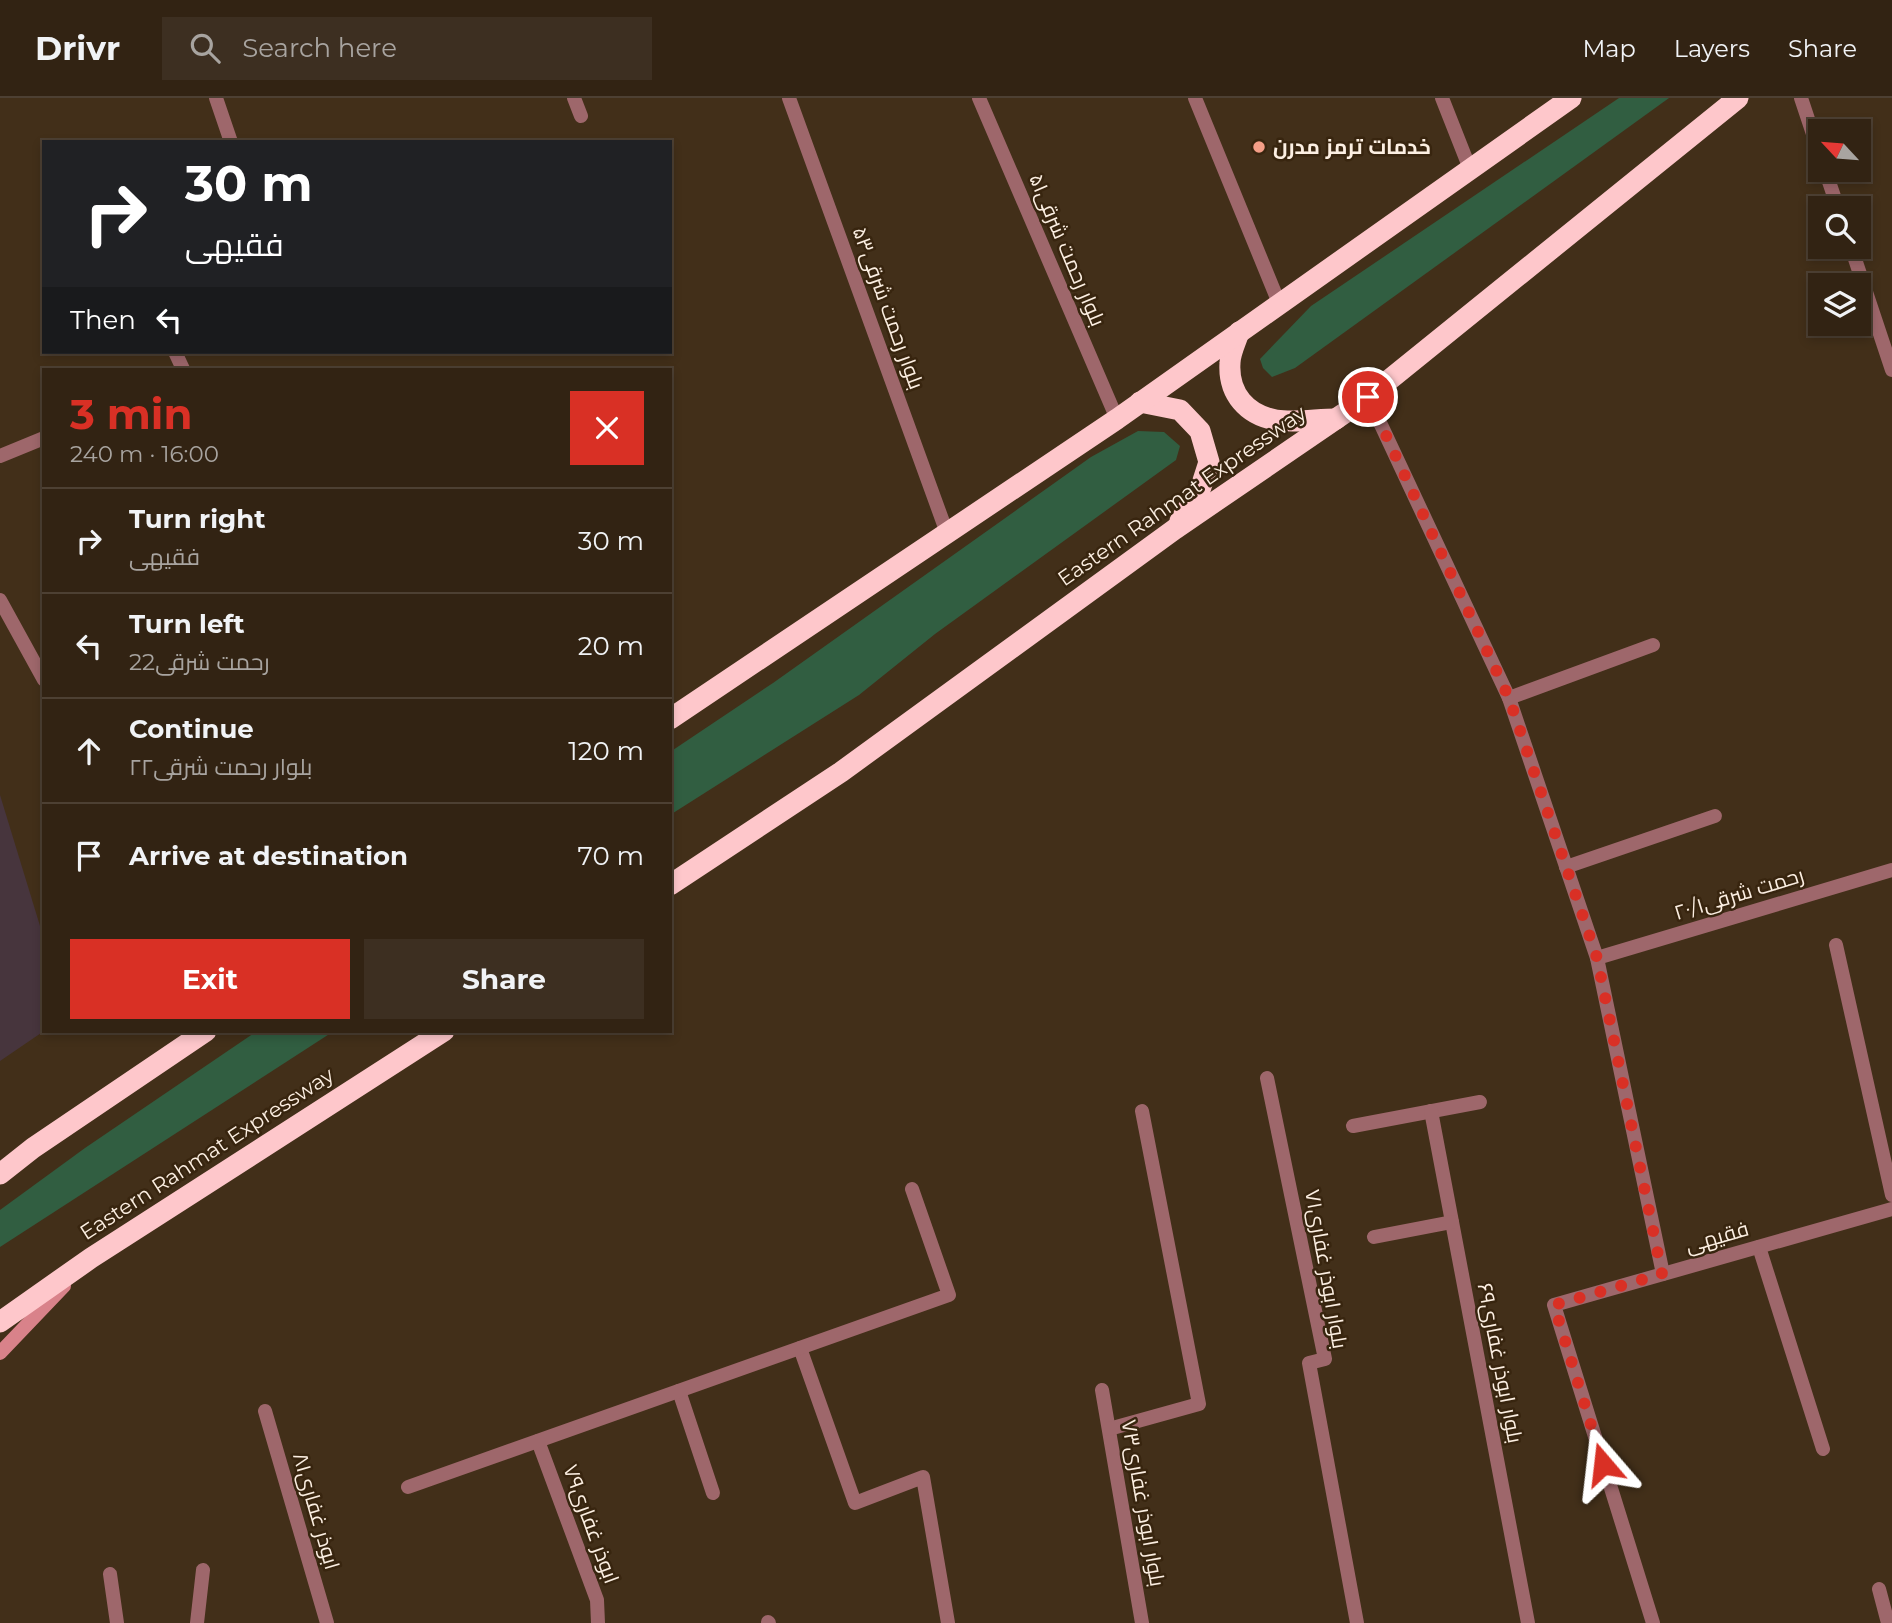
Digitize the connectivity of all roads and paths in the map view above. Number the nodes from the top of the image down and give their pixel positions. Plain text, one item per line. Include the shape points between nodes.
1 (216, 98) edge
2 (574, 98) edge
3 (789, 98) edge
4 (979, 98) edge
5 (1195, 98) edge
6 (1442, 98) edge
7 (1571, 98) edge
8 (1738, 98) edge
9 (1801, 98) edge
10 (581, 116) dead end
11 (1808, 119) edge
12 (230, 140) edge
13 (1470, 169) junction
14 (1855, 259) edge
15 (1279, 303) junction
16 (1239, 332) junction
17 (1892, 370) edge
18 (1368, 397) junction
19 (1140, 402) junction
20 (1117, 419) junction
21 (1336, 419) junction
22 (42, 439) edge
23 (0, 456) edge
24 (1175, 528) junction
25 (947, 533) junction
26 (0, 600) edge
27 (1653, 645) dead end
28 (42, 671) edge
29 (1509, 698) junction
30 (672, 718) edge
31 (1715, 816) dead end
32 (1566, 867) junction
33 (1892, 870) edge
34 (672, 884) edge
35 (1836, 945) dead end
36 (1597, 958) junction
37 (203, 1033) edge
38 (441, 1033) edge
39 (1267, 1078) dead end
40 (1480, 1102) dead end
41 (1142, 1111) dead end
42 (1431, 1111) junction
43 (1353, 1126) dead end
44 (0, 1174) edge
45 (912, 1189) dead end
46 (1892, 1195) edge
47 (1892, 1209) edge
48 (1452, 1222) junction
49 (1374, 1237) dead end
50 (1759, 1247) junction
51 (91, 1258) junction
52 (1662, 1274) junction
53 (0, 1322) edge
54 (800, 1348) junction
55 (0, 1353) edge
56 (1102, 1390) dead end
57 (680, 1391) junction
58 (265, 1411) dead end
59 (1109, 1429) junction
60 (538, 1441) junction
61 (1822, 1449) dead end
62 (408, 1487) dead end
63 (713, 1493) dead end
64 (203, 1570) dead end
65 (110, 1574) dead end
66 (1879, 1589) dead end
67 (117, 1623) edge
68 (197, 1623) edge
69 (327, 1623) edge
70 (598, 1623) edge
71 (948, 1623) edge
72 (1142, 1623) edge
73 (1357, 1623) edge
74 (1528, 1623) edge
75 (1653, 1623) edge
76 (1888, 1623) edge

1 - 12 street
2 - 10 street
3 - 25 street, بلوار رحمت شرقی۵۳
4 - 20 street, بلوار رحمت شرقی۵۱
5 - 15 street
6 - 13 street
7 - 13 highway
8 - 18 highway, Eastern Rahmat Expressway
9 - 11 street
13 - 15 highway
14 - 17 street
15 - 16 highway
16 - 19 highway
16 - 21 highway via 1230,361 1231,386 1247,409 1278,421
18 - 21 highway, Eastern Rahmat Expressway
18 - 29 street
19 - 20 highway
19 - 24 highway via 1180,410 1200,430 1209,461 1200,490
20 - 25 highway
21 - 24 highway, Eastern Rahmat Expressway
22 - 23 street
24 - 34 highway, Eastern Rahmat Expressway via 841,772
25 - 30 highway
26 - 28 street
27 - 29 street
29 - 32 street
31 - 32 street
32 - 36 street
33 - 36 street, ۲۰/۱رحمت شرقی
35 - 46 street
36 - 52 street
37 - 44 highway
38 - 51 highway, Eastern Rahmat Expressway
39 - 73 street, بلوار ابوذر غفاری۷۱ via 1325,1359 1309,1363
40 - 42 street
41 - 59 street via 1199,1404
42 - 43 street
42 - 48 street, بلوار ابوذر غفاری۶۹
45 - 54 street via 949,1295
47 - 50 street, فقیهی
48 - 49 street
48 - 74 street, بلوار ابوذر غفاری۶۹
50 - 52 street, فقیهی
50 - 61 street
51 - 53 highway, Eastern Rahmat Expressway
51 - 55 main road
52 - 75 street, فقیهی via 1554,1305
54 - 57 street
54 - 71 street via 855,1503 923,1477
56 - 59 street, بلوار ابوذر غفاری۷۳
57 - 60 street
57 - 63 street
58 - 69 street, ۸۱ابوذر غفاری
59 - 72 street, بلوار ابوذر غفاری۷۳
60 - 62 street
60 - 70 street, ۷۹ابوذر غفاری via 597,1600
64 - 68 street
65 - 67 street
66 - 76 street

